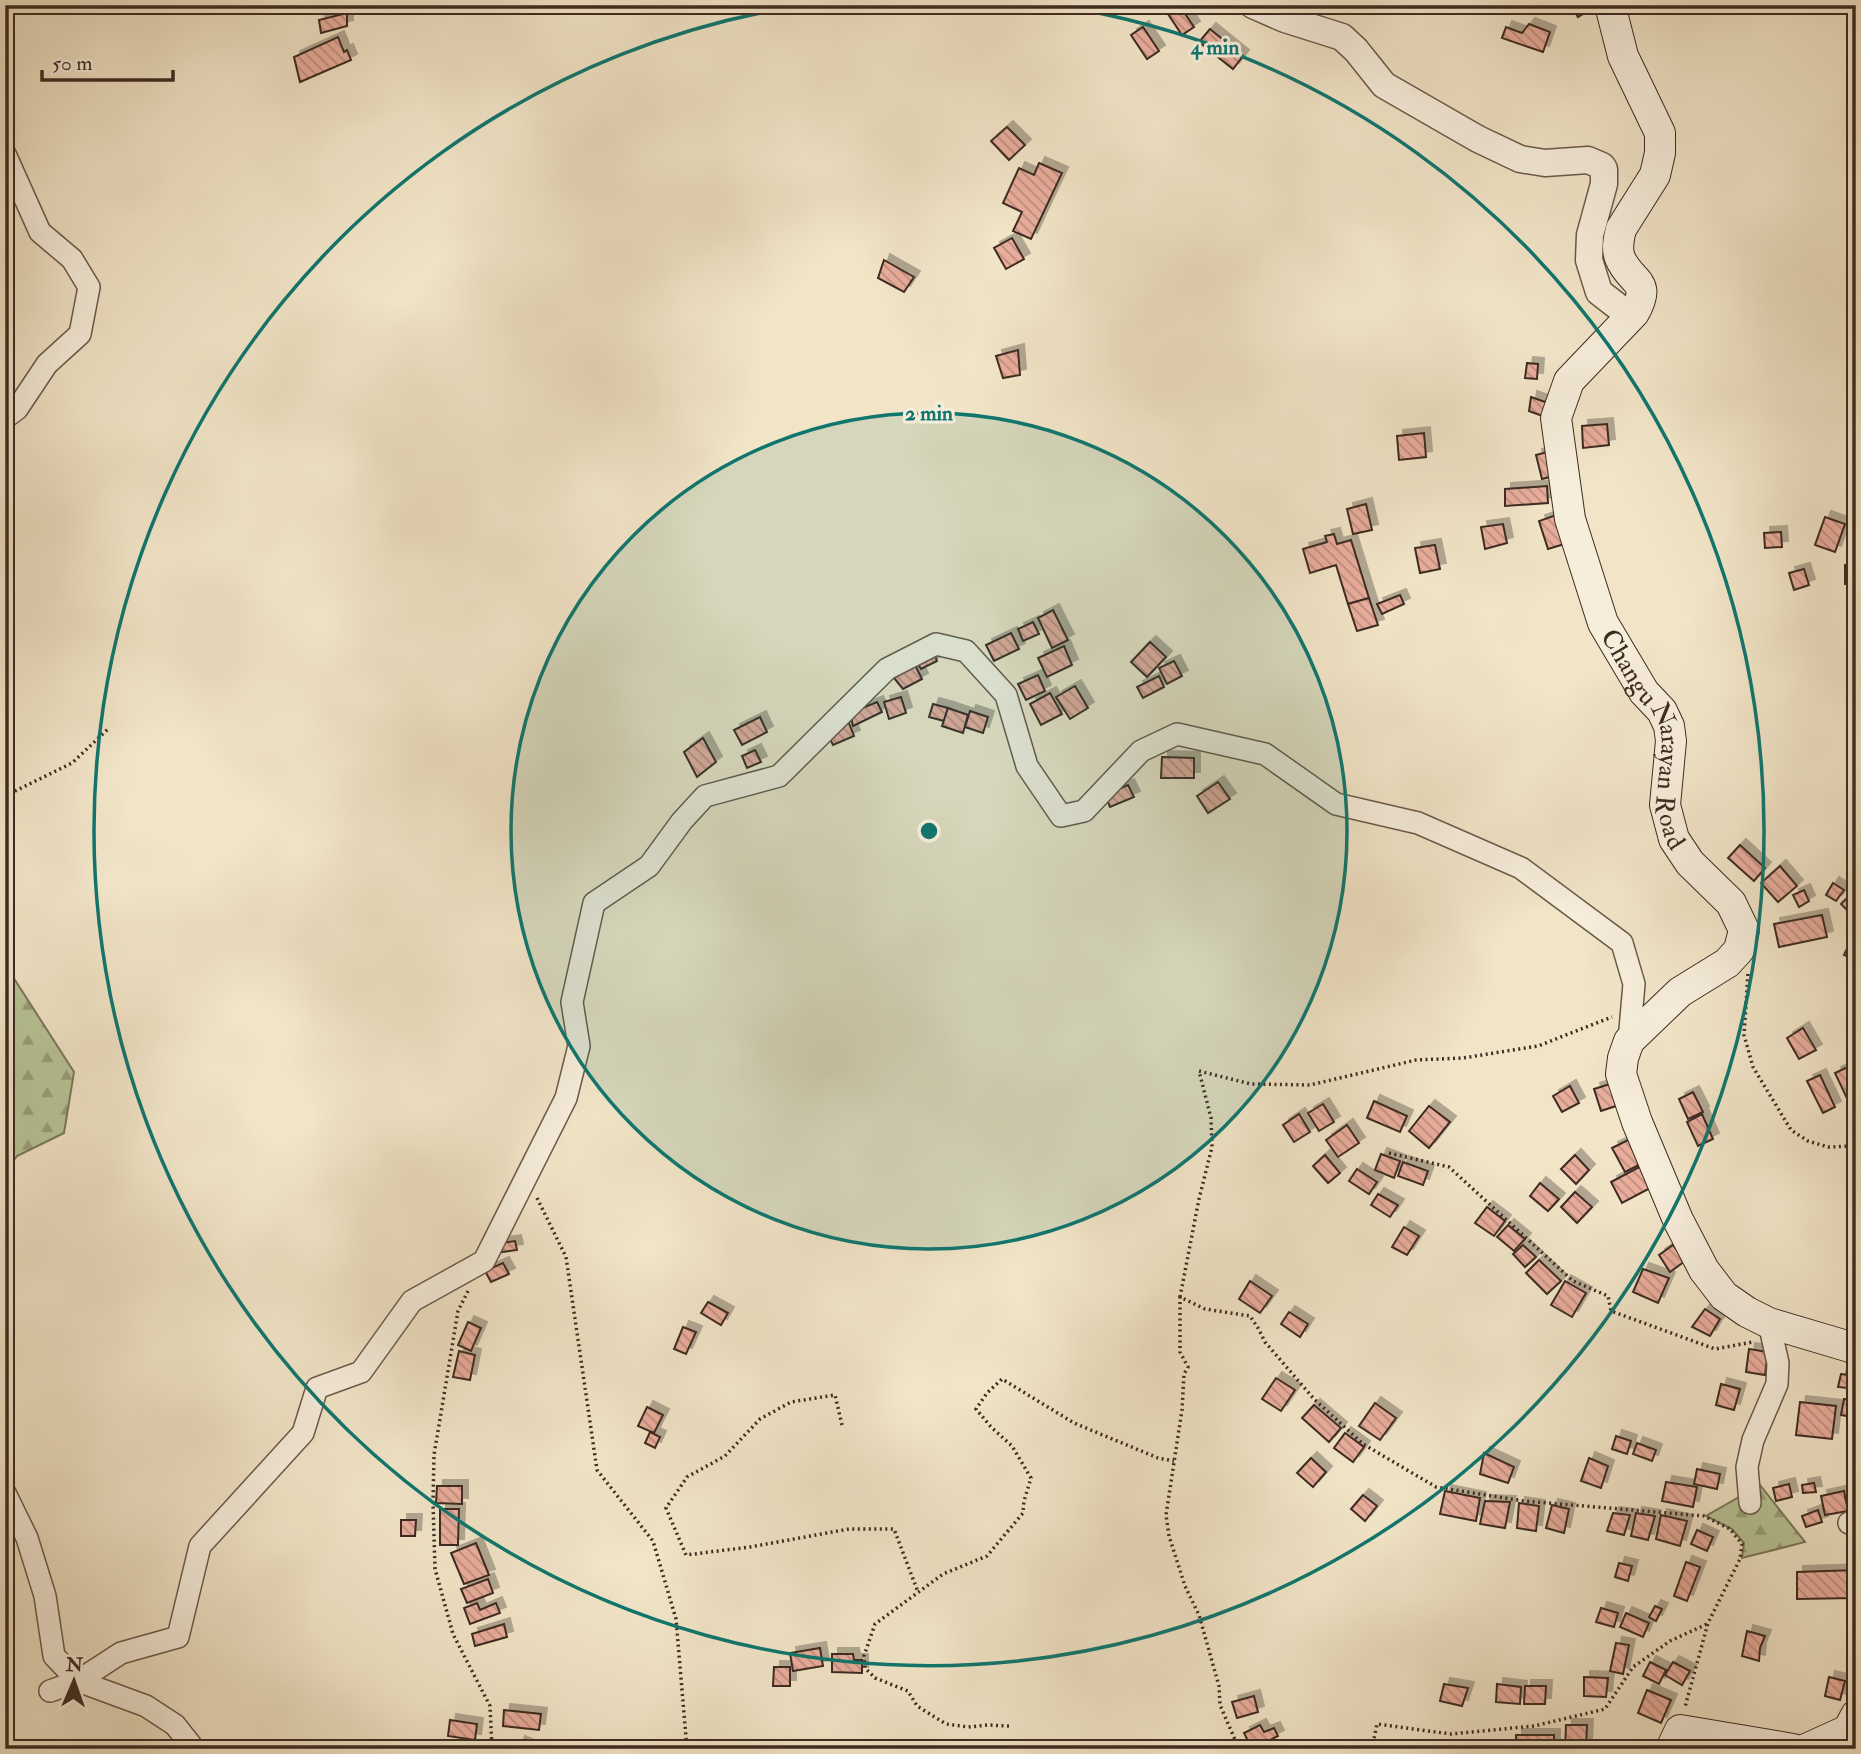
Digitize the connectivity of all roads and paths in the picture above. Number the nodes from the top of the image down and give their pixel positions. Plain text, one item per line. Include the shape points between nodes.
1 (1254, 5) edge
2 (1610, 5) edge
3 (5, 154) edge
4 (1634, 313) junction
5 (5, 418) edge
6 (108, 729) dead end
7 (5, 796) edge
8 (1748, 971) dead end
9 (1632, 1009) junction
10 (1629, 1041) junction
11 (1856, 1144) edge
12 (1389, 1153) dead end
13 (526, 1176) junction
14 (484, 1261) junction
15 (1180, 1297) junction
16 (1769, 1323) junction
17 (1856, 1350) edge
18 (842, 1425) dead end
19 (1174, 1461) junction
20 (5, 1493) edge
21 (1749, 1503) dead end
22 (918, 1592) junction
23 (1708, 1623) junction
24 (78, 1681) junction
25 (50, 1691) dead end
26 (1856, 1715) edge
27 (1009, 1726) dead end
28 (1676, 1739) edge
29 (194, 1749) edge
30 (492, 1749) edge
31 (687, 1749) edge
32 (1239, 1749) edge
33 (1372, 1749) edge
34 (1793, 1749) edge
35 (1806, 1749) edge

1 - 4 street via 1342,37 1384,85 1520,159 1545,163 1588,160 1602,166 1605,184 1590,235 1589,260 1599,292
2 - 4 main road via 1623,56 1660,133 1655,175 1619,239 1619,257 1640,284 1642,294
3 - 5 street via 40,232 72,258 89,287 80,334 47,364 17,409
4 - 10 main road, Changu Narayan Road via 1569,382 1556,418 1570,519 1603,623 1669,726 1665,805 1674,839 1690,863 1731,903 1744,930 1739,950 1727,963 1680,992
6 - 7 path via 72,763
8 - 11 path via 1744,1034 1754,1067 1791,1130 1808,1142 1828,1147
9 - 10 street
9 - 13 street via 1634,984 1622,943 1521,869 1418,824 1336,804 1265,754 1177,734 1141,751 1084,811 1061,816 1027,766 1006,695 965,651 936,644 887,669 779,776 705,796 649,866 594,903 572,1002 579,1046 566,1098
9 - 15 path via 1538,1046 1416,1060 1310,1085 1251,1084 1199,1071 1211,1118 1212,1147
10 - 16 main road via 1621,1074 1678,1220 1724,1296
12 - 16 path via 1449,1167 1573,1281 1608,1296 1611,1311 1715,1349 1765,1340
13 - 14 street
13 - 31 path via 566,1257 597,1470 653,1541 676,1619
14 - 24 street via 412,1300 361,1372 317,1388 303,1433 200,1546 178,1637 121,1653
14 - 30 path via 458,1311 434,1455 433,1503 435,1569 453,1634 490,1706
15 - 19 path via 1180,1352 1188,1367
15 - 23 path via 1205,1309 1250,1316 1265,1342 1314,1399 1363,1444 1436,1487 1524,1501 1704,1516 1730,1529 1742,1544 1740,1559
16 - 17 main road
16 - 21 street via 1778,1363 1777,1384 1753,1440 1747,1467
18 - 22 path via 835,1395 791,1402 761,1419 725,1456 687,1477 666,1508 687,1555 849,1529 894,1529
19 - 22 path via 1074,1423 1002,1379 976,1409 1012,1446 1031,1478 1023,1513 987,1556 943,1574
19 - 32 path via 1166,1515 1169,1536 1199,1615 1220,1705
20 - 24 street via 27,1538 45,1596 54,1656
22 - 27 path via 875,1624 864,1656 865,1668 874,1678 908,1691 916,1706 946,1724
23 - 28 path
23 - 33 path via 1670,1641 1633,1667 1605,1709 1534,1726 1451,1734 1377,1724
24 - 25 street
24 - 29 street via 146,1706 174,1725
26 - 35 main road via 1849,1730
28 - 34 main road

